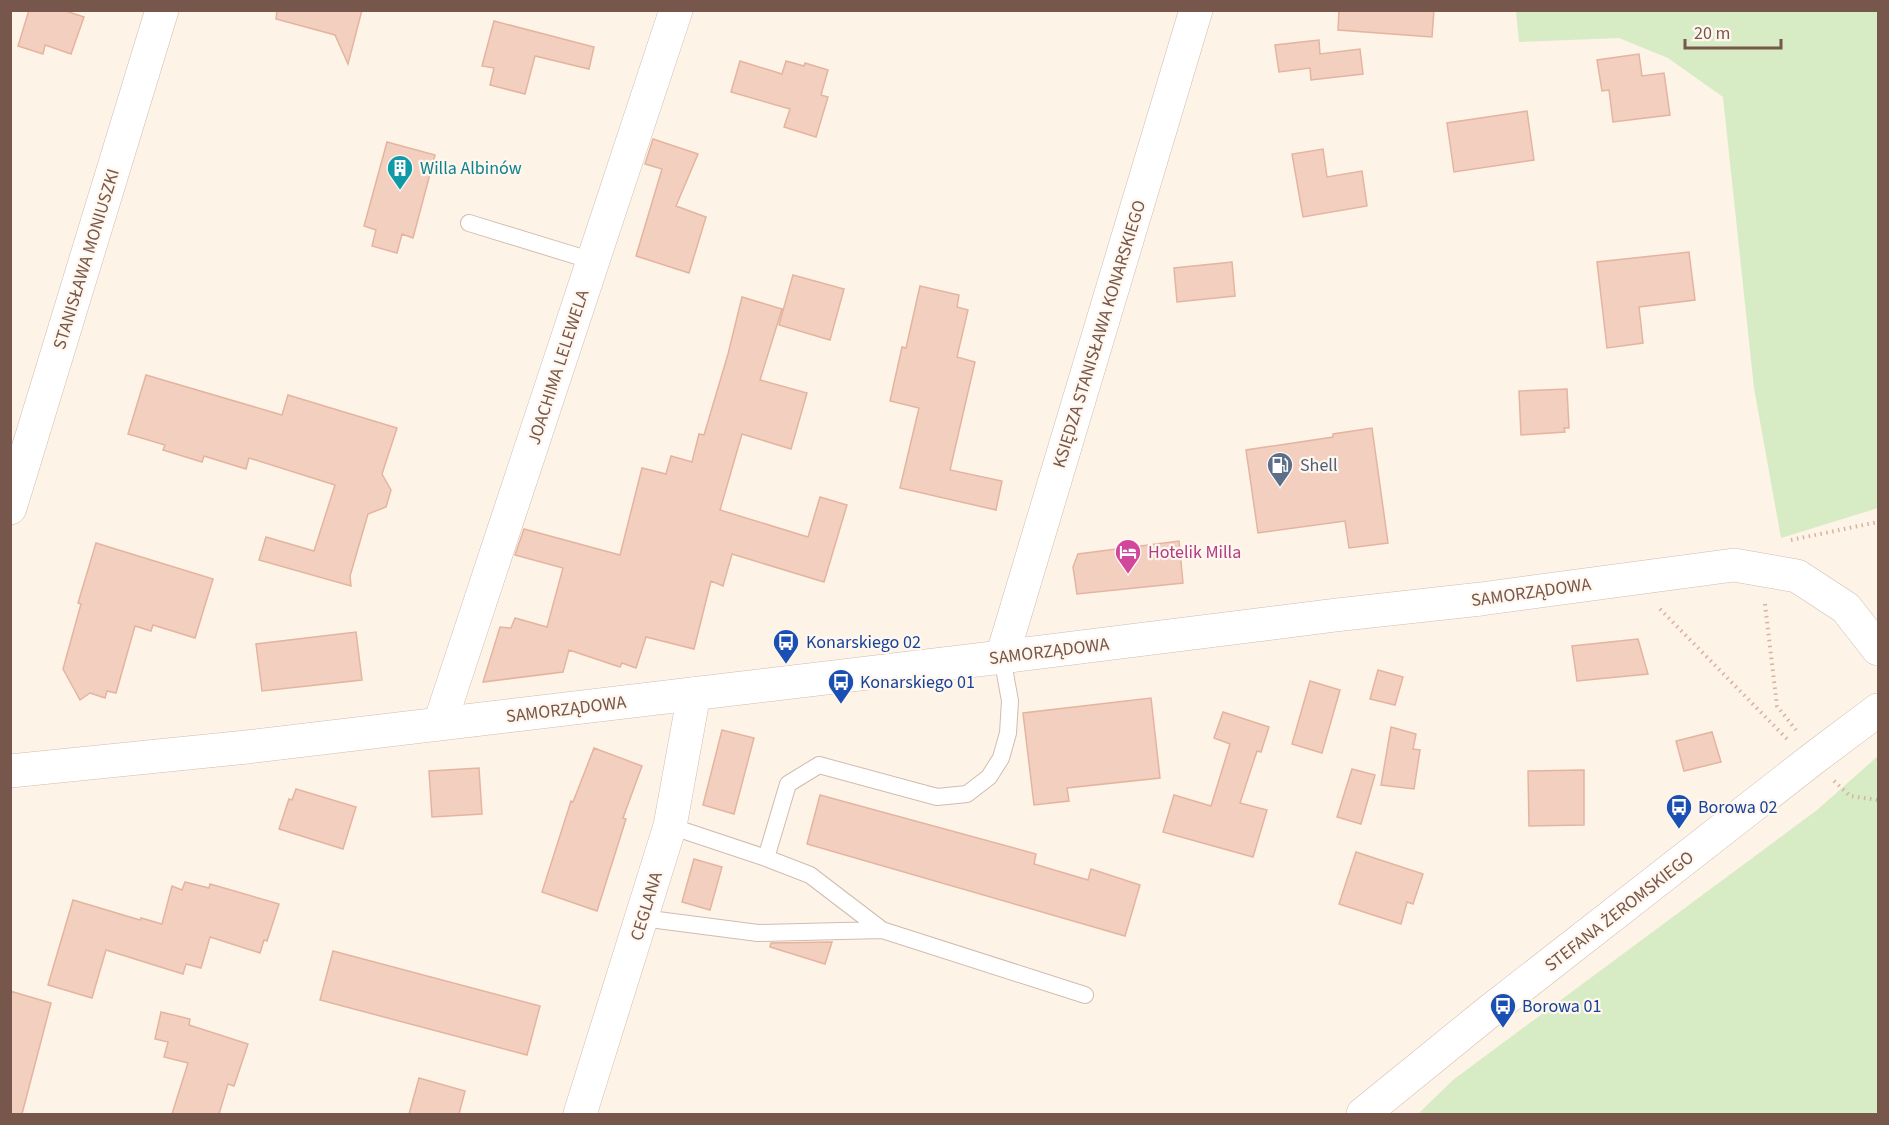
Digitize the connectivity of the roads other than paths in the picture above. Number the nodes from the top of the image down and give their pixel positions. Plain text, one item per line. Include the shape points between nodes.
1 (162, 10) edge
2 (676, 10) edge
3 (1196, 10) edge
4 (469, 223) dead end
5 (593, 261) junction
6 (10, 508) edge
7 (1878, 649) edge
8 (1002, 657) junction
9 (694, 694) junction
10 (1878, 710) edge
11 (440, 723) junction
12 (10, 771) edge
13 (670, 826) junction
14 (766, 858) junction
15 (642, 918) junction
16 (882, 930) junction
17 (1085, 995) dead end
18 (1376, 1111) edge
19 (580, 1114) edge

1 - 6 street, STANISŁAWA MONIUSZKI
2 - 5 street, JOACHIMA LELEWELA
3 - 8 street, KSIĘDZA STANISŁAWA KONARSKIEGO
4 - 5 lane
5 - 11 street, JOACHIMA LELEWELA
7 - 8 street, SAMORZĄDOWA via 1846,608 1797,576 1734,565
8 - 9 street, SAMORZĄDOWA
8 - 14 lane via 1010,701 1008,733 1001,758 989,777 967,794 937,797 819,765 788,784
9 - 11 street, SAMORZĄDOWA
9 - 13 street, CEGLANA
10 - 18 street, STEFANA ŻEROMSKIEGO
11 - 12 street, SAMORZĄDOWA
13 - 14 lane
13 - 15 street, CEGLANA
14 - 16 lane via 810,875
15 - 16 lane via 758,933
15 - 19 street, CEGLANA
16 - 17 lane

